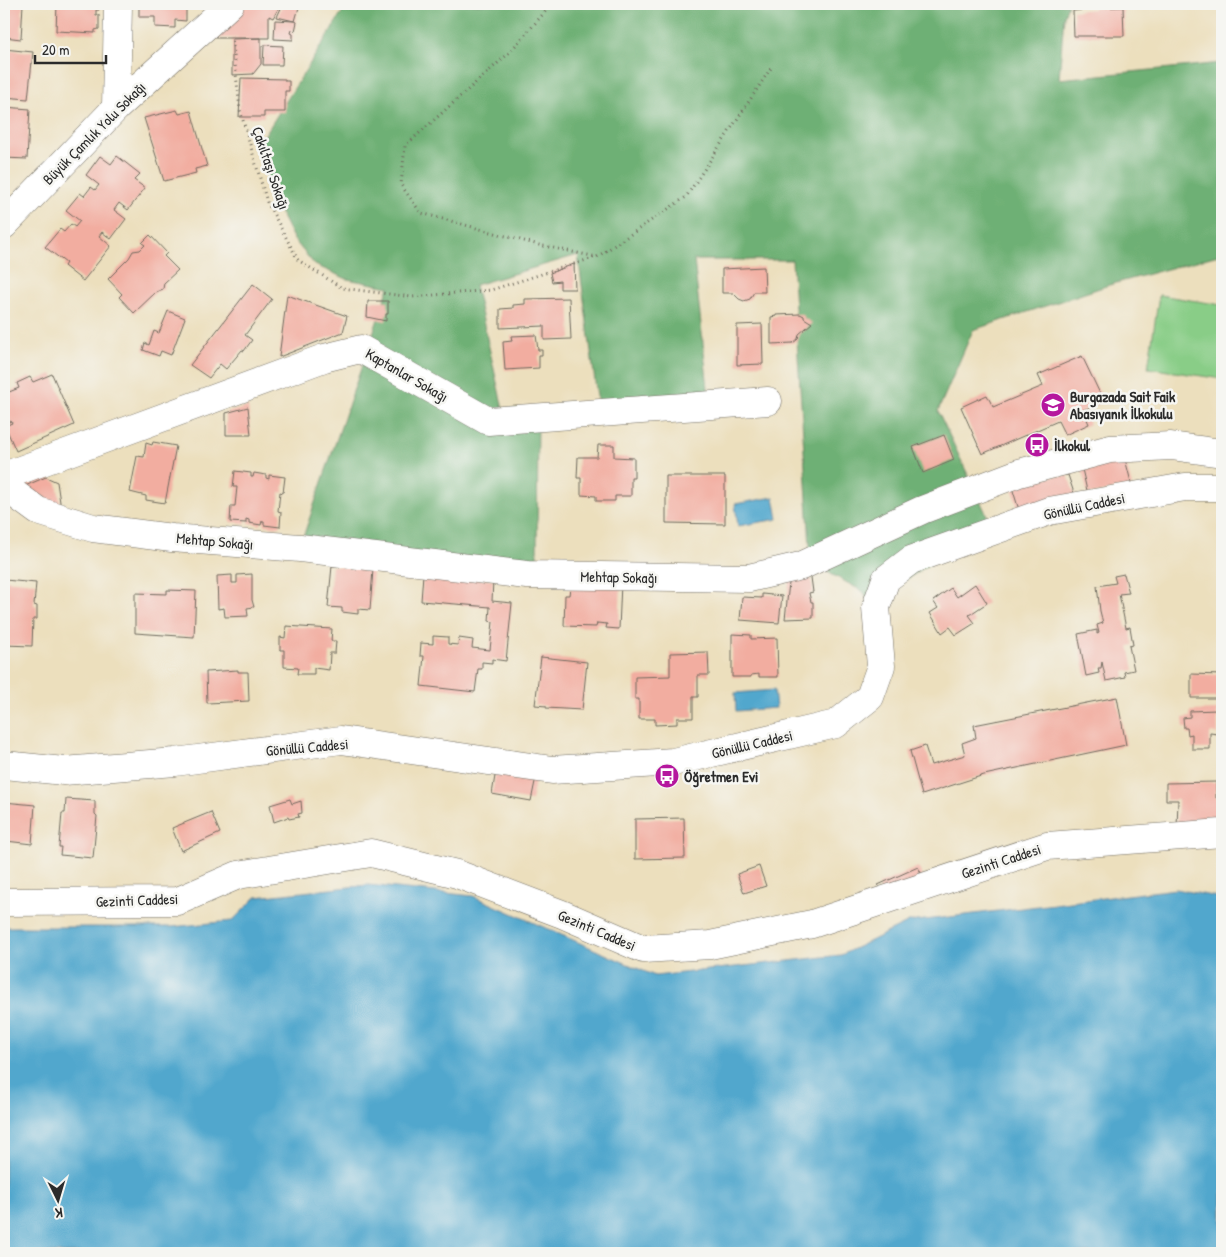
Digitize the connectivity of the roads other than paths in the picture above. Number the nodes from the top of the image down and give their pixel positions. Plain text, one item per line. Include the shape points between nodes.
1 (118, 4) edge
2 (229, 4) edge
3 (116, 108) junction
4 (4, 225) edge
5 (768, 402) dead end
6 (1222, 453) edge
7 (4, 476) edge
8 (4, 486) edge
9 (1222, 487) edge
10 (4, 765) edge
11 (1222, 833) edge
12 (4, 902) edge

1 - 3 street
2 - 3 street, Büyük Çamlık Yolu Sokağı
3 - 4 street, Büyük Çamlık Yolu Sokağı
5 - 7 street, Kaptanlar Sokağı via 488,421 361,349 324,358
6 - 8 street, Mehtap Sokağı via 1171,446 1110,449 1019,473 922,510 801,566 749,578 528,575 300,548 172,538 93,528 38,511
9 - 10 street, Gönüllü Caddesi via 1186,487 1049,512 910,560 886,579 876,607 881,666 870,696 836,724 673,762 552,770 342,740 174,762 64,772
11 - 12 street, Gezinti Caddesi via 1048,846 812,924 710,946 643,949 457,874 371,853 238,875 178,901

